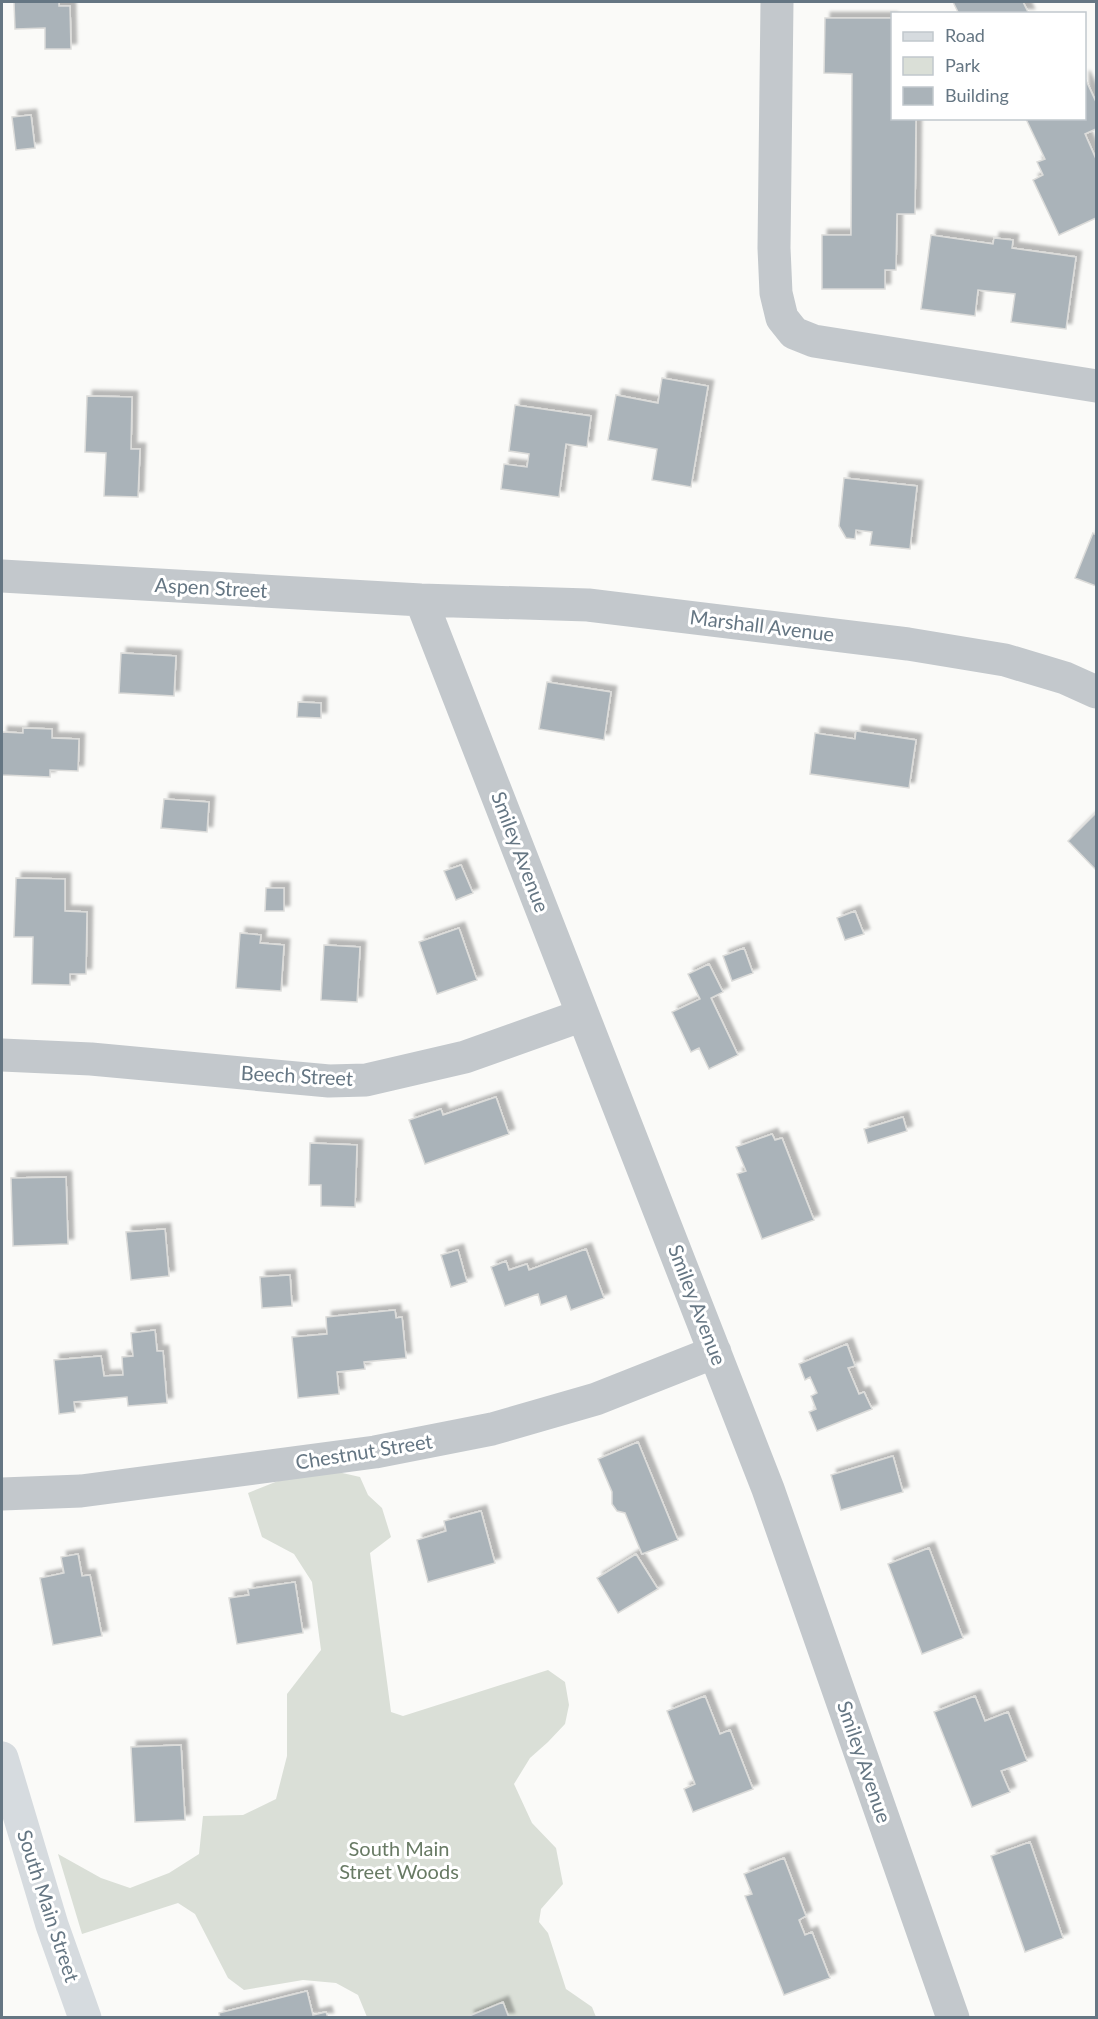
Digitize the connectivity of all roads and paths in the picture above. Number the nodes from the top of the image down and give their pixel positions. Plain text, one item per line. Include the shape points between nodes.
1 (777, 2) edge
2 (1096, 386) edge
3 (2, 576) edge
4 (422, 600) junction
5 (1096, 692) edge
6 (583, 1015) junction
7 (2, 1055) edge
8 (715, 1352) junction
9 (2, 1494) edge
10 (2, 1758) edge
11 (85, 2018) edge
12 (953, 2018) edge

1 - 2 street via 776,293 782,318 794,333 814,340
3 - 4 street, Aspen Street
4 - 5 street, Marshall Avenue via 588,605 908,644 1005,660
4 - 6 street, Smiley Avenue
6 - 7 street, Beech Street via 465,1057 366,1080 329,1081 91,1059
6 - 8 street, Smiley Avenue
8 - 9 street, Chestnut Street via 596,1399 492,1429 387,1450 81,1491
8 - 12 street, Smiley Avenue via 768,1489
10 - 11 main road, South Main Street via 52,1925

